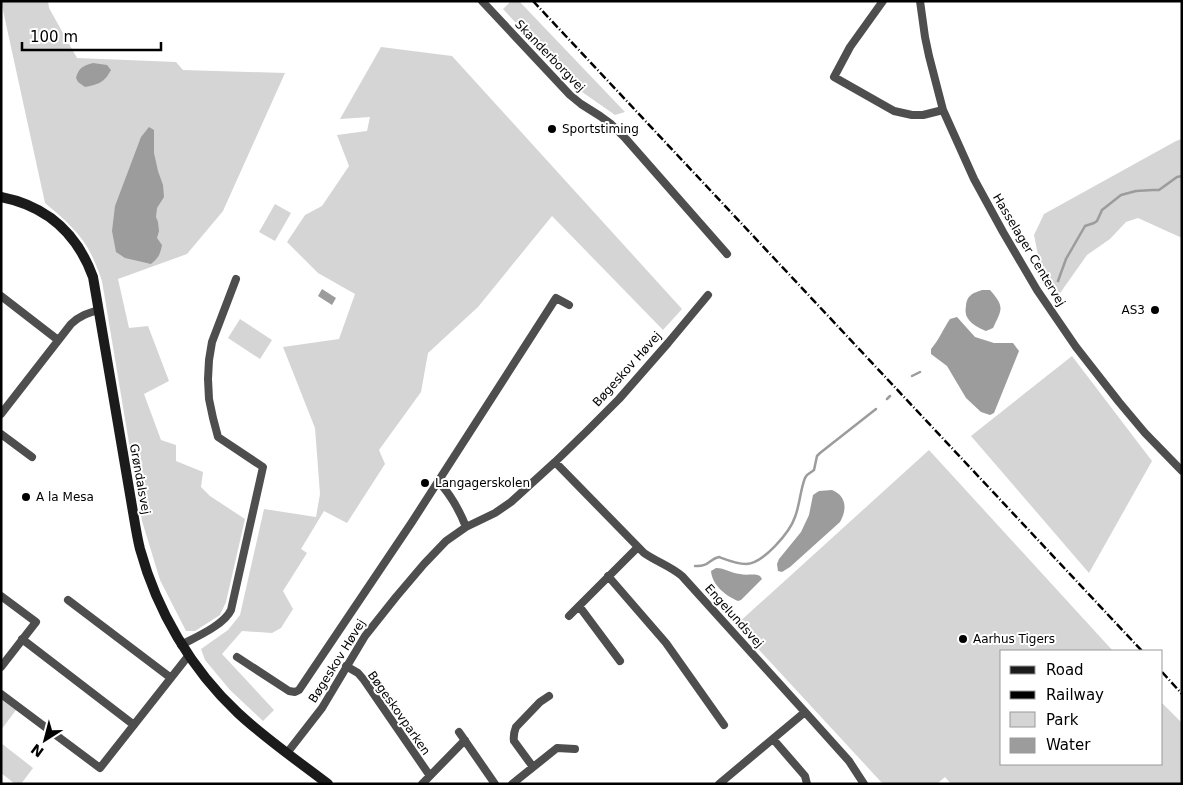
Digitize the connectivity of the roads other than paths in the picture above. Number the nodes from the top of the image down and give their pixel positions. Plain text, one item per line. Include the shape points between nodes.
1 (482, 1) edge
2 (883, 1) edge
3 (921, 3) edge
4 (943, 110) junction
5 (1, 197) edge
6 (727, 254) dead end
7 (236, 279) dead end
8 (708, 295) dead end
9 (1, 296) edge
10 (569, 305) dead end
11 (99, 310) junction
12 (58, 340) junction
13 (2, 412) edge
14 (1, 434) edge
15 (32, 458) dead end
16 (554, 462) junction
17 (1182, 471) edge
18 (438, 481) junction
19 (466, 527) junction
20 (638, 547) junction
21 (608, 576) junction
22 (1, 596) edge
23 (68, 600) dead end
24 (579, 606) junction
25 (569, 616) dead end
26 (22, 639) junction
27 (181, 645) junction
28 (189, 656) junction
29 (237, 657) dead end
30 (620, 661) dead end
31 (346, 666) junction
32 (1, 667) edge
33 (171, 678) junction
34 (1, 694) edge
35 (549, 696) dead end
36 (805, 712) junction
37 (134, 725) junction
38 (724, 725) dead end
39 (460, 732) dead end
40 (773, 739) junction
41 (465, 740) junction
42 (576, 748) dead end
43 (287, 753) junction
44 (533, 768) junction
45 (430, 776) junction
46 (328, 784) edge
47 (422, 784) edge
48 (495, 784) edge
49 (512, 784) edge
50 (720, 784) edge
51 (807, 784) edge
52 (864, 784) edge

1 - 6 street, Skanderborgvej via 570,95 611,124 626,139
2 - 4 street via 850,47 834,77 894,110 912,115
3 - 4 street, Hasselager Centervej via 925,37
4 - 17 street, Hasselager Centervej via 974,179 1037,290 1119,402
5 - 11 street, Grøndalsvej via 38,210 73,239 93,277
7 - 27 street via 212,342 209,399 218,437 263,467 229,615
8 - 16 street, Bøgeskov Høvej via 619,399
9 - 12 street
10 - 18 street, Bøgeskov Høvej via 556,298
11 - 12 street via 76,319
11 - 27 street, Grøndalsvej via 140,549 162,609
12 - 13 street
14 - 15 street
16 - 19 street, Bøgeskov Høvej via 511,502
16 - 20 street, Engelundsvej
18 - 19 street via 455,502
18 - 29 street, Bøgeskov Høvej via 299,690 289,691
19 - 31 street, Bøgeskov Høvej via 446,540 396,597
20 - 21 street
20 - 36 street, Engelundsvej via 682,576
21 - 24 street
21 - 38 street via 666,643
22 - 26 street via 36,622
23 - 33 street
24 - 25 street
24 - 30 street
26 - 32 street
26 - 37 street
27 - 28 street, Grøndalsvej
28 - 33 street
28 - 43 street, Grøndalsvej via 225,700
31 - 43 street, Bøgeskov Høvej via 322,708
31 - 45 street, Bøgeskovparken via 364,680
33 - 37 street
34 - 37 street via 100,768
35 - 44 street via 514,731 514,741
36 - 40 street
36 - 52 street, Engelundsvej via 849,761
39 - 41 street
40 - 50 street
40 - 51 street via 805,776
41 - 45 street, Bøgeskovparken
41 - 48 street
42 - 44 street via 557,748
43 - 46 street
44 - 49 street
45 - 47 street, Bøgeskovparken

